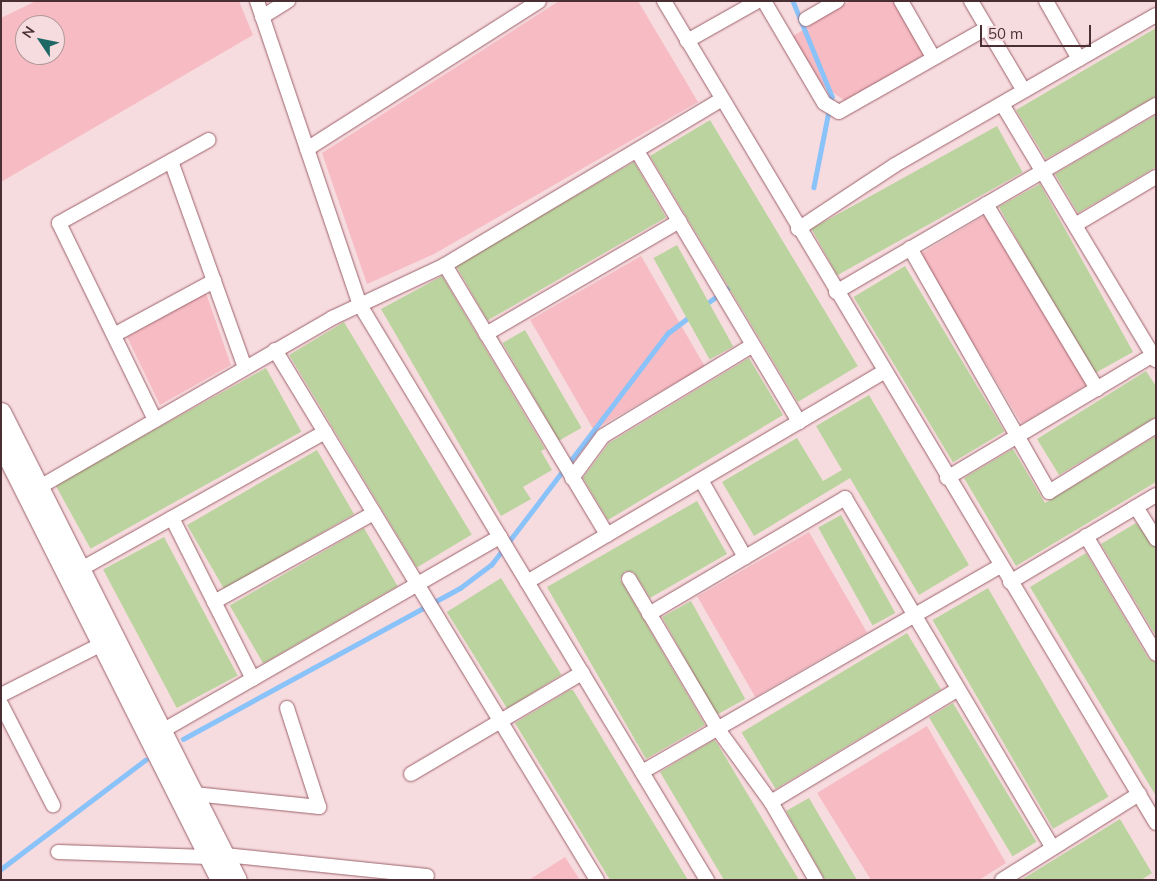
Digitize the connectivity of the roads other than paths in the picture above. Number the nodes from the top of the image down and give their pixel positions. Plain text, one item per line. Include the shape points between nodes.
1 (257, 1) edge
2 (288, 1) edge
3 (539, 1) edge
4 (664, 1) edge
5 (758, 1) edge
6 (764, 1) edge
7 (837, 1) edge
8 (901, 1) edge
9 (971, 1) edge
10 (1046, 1) edge
11 (1156, 15) edge
12 (262, 17) junction
13 (806, 18) dead end
14 (987, 28) junction
15 (687, 41) junction
16 (933, 57) junction
17 (1079, 59) junction
18 (1024, 91) junction
19 (721, 100) junction
20 (1002, 104) junction
21 (1156, 104) edge
22 (209, 140) dead end
23 (307, 149) junction
24 (637, 151) junction
25 (171, 161) junction
26 (1042, 171) junction
27 (1156, 177) edge
28 (986, 204) junction
29 (679, 221) junction
30 (1075, 225) junction
31 (798, 229) junction
32 (910, 248) junction
33 (445, 265) junction
34 (214, 281) junction
35 (836, 292) junction
36 (360, 304) junction
37 (486, 334) junction
38 (114, 335) junction
39 (753, 345) junction
40 (275, 350) junction
41 (1154, 357) edge
42 (245, 368) junction
43 (884, 372) junction
44 (1097, 388) junction
45 (1, 412) edge
46 (155, 420) junction
47 (799, 422) junction
48 (1156, 426) edge
49 (325, 432) junction
50 (1016, 437) junction
51 (1, 444) edge
52 (571, 476) junction
53 (947, 478) junction
54 (701, 480) junction
55 (33, 491) junction
56 (1156, 495) edge
57 (1136, 507) junction
58 (374, 513) junction
59 (172, 518) junction
60 (607, 536) junction
61 (1086, 536) junction
62 (502, 539) junction
63 (1156, 540) edge
64 (745, 557) junction
65 (1000, 566) junction
66 (81, 569) junction
67 (630, 579) dead end
68 (528, 582) junction
69 (1010, 582) junction
70 (421, 590) junction
71 (214, 602) junction
72 (649, 614) junction
73 (914, 616) junction
74 (108, 640) junction
75 (1156, 654) edge
76 (582, 673) junction
77 (253, 679) junction
78 (958, 689) junction
79 (1, 695) edge
80 (1, 704) edge
81 (288, 708) dead end
82 (501, 721) junction
83 (717, 728) junction
84 (162, 731) junction
85 (642, 772) junction
86 (411, 774) dead end
87 (194, 794) junction
88 (1138, 794) junction
89 (770, 802) junction
90 (53, 805) dead end
91 (1156, 823) edge
92 (1052, 848) junction
93 (58, 852) dead end
94 (217, 856) junction
95 (426, 876) dead end
96 (220, 880) edge
97 (237, 880) edge
98 (597, 880) edge
99 (707, 880) edge
100 (816, 880) edge
101 (1002, 880) edge

1 - 12 street
2 - 12 street
3 - 23 street
4 - 15 street
5 - 15 street
6 - 16 street via 824,103 838,112
7 - 13 street
8 - 16 street
9 - 14 street
10 - 17 street
11 - 17 street
12 - 23 street
14 - 16 street
14 - 18 street
15 - 19 street
17 - 18 street
18 - 20 street
19 - 24 street
19 - 31 street
20 - 26 street
20 - 31 street via 895,165
21 - 26 street
22 - 25 street
23 - 36 street
24 - 29 street
24 - 33 street
25 - 34 street
25 - 38 street via 59,223
26 - 28 street
26 - 30 street
27 - 30 street
28 - 32 street
28 - 44 street
29 - 37 street
29 - 39 street
30 - 41 street
31 - 35 street
32 - 35 street
32 - 50 street
33 - 36 street
33 - 37 street
34 - 38 street
34 - 42 street
35 - 43 street
36 - 40 street
36 - 62 street
37 - 52 street
38 - 46 street
39 - 47 street
39 - 52 street via 603,436
40 - 42 street
40 - 49 street
41 - 44 street
42 - 46 street
43 - 47 street
43 - 53 street
44 - 50 street
45 - 55 street
46 - 55 street
47 - 54 street
48 - 50 street via 1049,492
49 - 58 street
49 - 59 street
50 - 53 street
51 - 55 street
52 - 60 street
53 - 65 street
54 - 60 street
54 - 64 street
55 - 66 street
55 - 74 street
56 - 57 street
57 - 61 street
57 - 63 street
58 - 70 street
58 - 71 street
59 - 66 street
59 - 71 street
60 - 68 street
61 - 69 street
61 - 75 street
62 - 68 street
62 - 70 street
64 - 72 street
64 - 73 street via 845,498
65 - 69 street
65 - 73 street
66 - 74 street
67 - 72 street
68 - 76 street
69 - 88 street
70 - 77 street
70 - 82 street
71 - 77 street
72 - 83 street
73 - 78 street
73 - 83 street
74 - 79 street
74 - 84 street
74 - 94 street
76 - 82 street
76 - 85 street
77 - 84 street
78 - 89 street
78 - 92 street
80 - 90 street
81 - 87 street via 320,807
82 - 86 street
82 - 98 street
83 - 85 street
83 - 89 street
84 - 87 street
85 - 99 street
87 - 94 street
88 - 91 street
88 - 92 street
89 - 100 street
92 - 101 street
93 - 94 street
94 - 95 street
94 - 96 street
94 - 97 street

